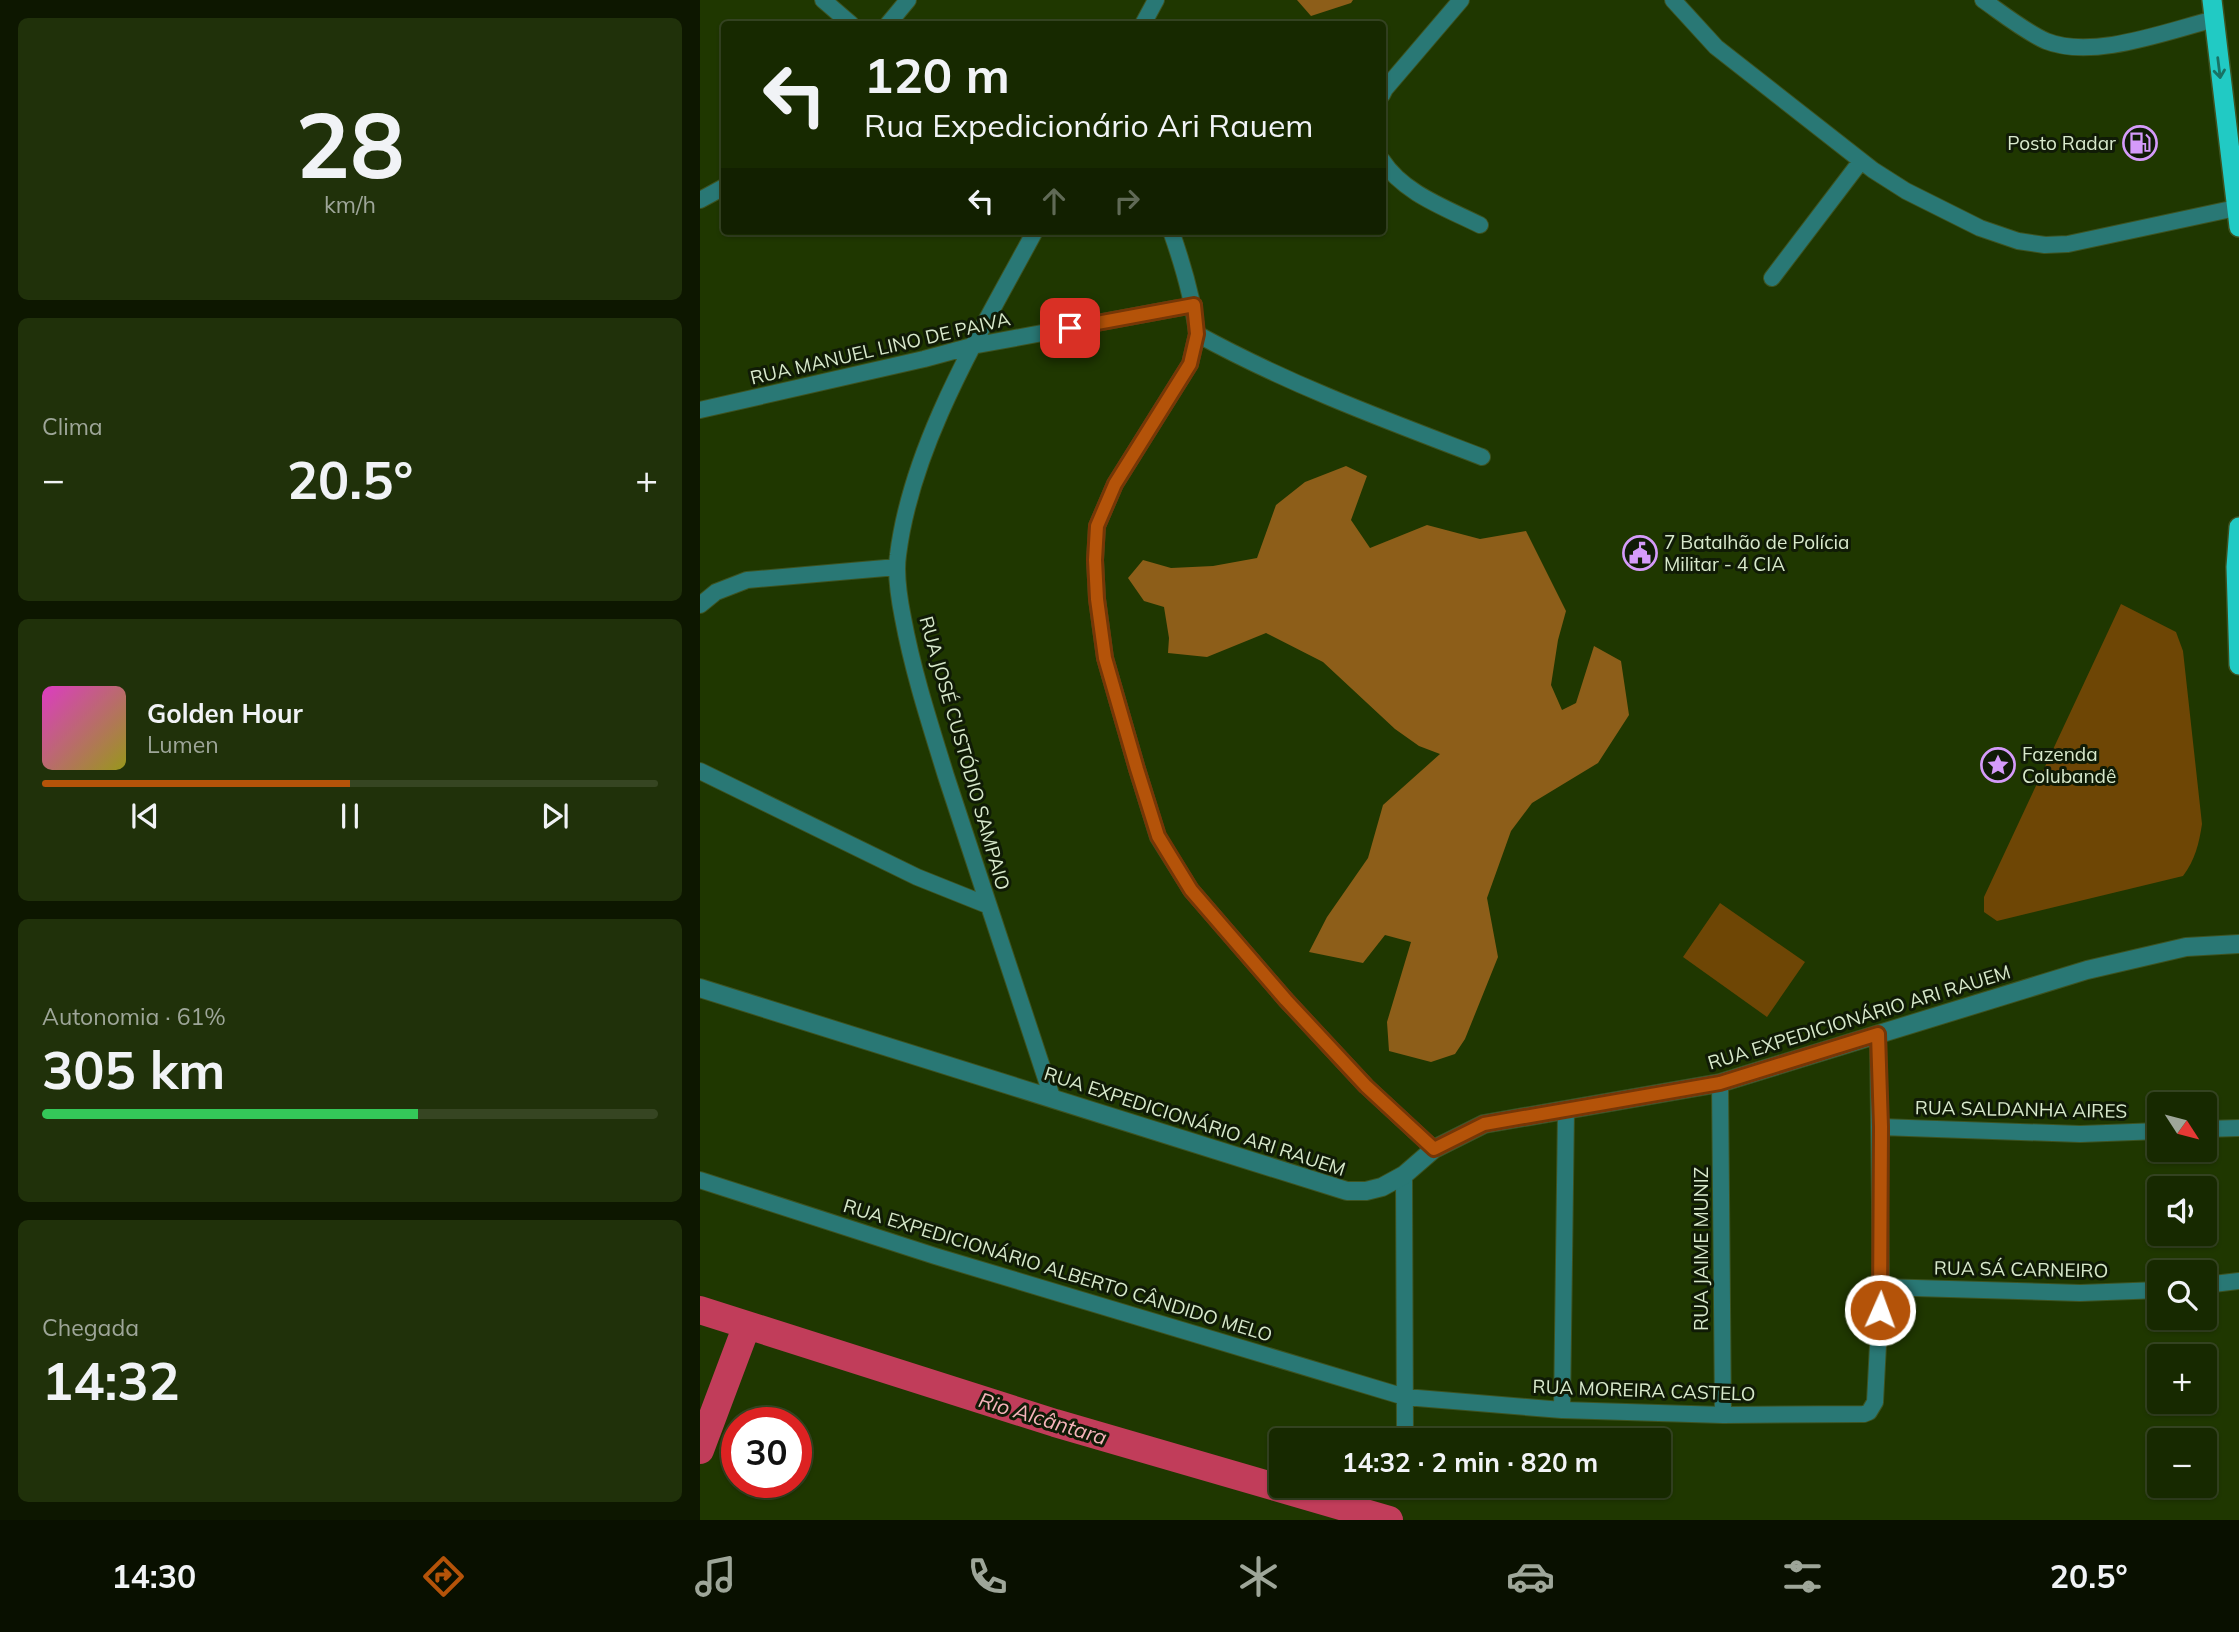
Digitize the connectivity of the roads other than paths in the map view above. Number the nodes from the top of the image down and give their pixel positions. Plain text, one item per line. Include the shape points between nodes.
1 (823, 0) edge
2 (908, 0) edge
3 (1156, 0) edge
4 (1461, 0) edge
5 (1672, 0) edge
6 (1983, 0) edge
7 (2213, 10) edge
8 (848, 21) edge
9 (890, 21) edge
10 (1145, 21) edge
11 (1386, 88) edge
12 (1861, 161) junction
13 (1386, 166) edge
14 (721, 189) edge
15 (700, 200) edge
16 (2238, 218) edge
17 (1480, 225) dead end
18 (1033, 235) edge
19 (1173, 235) edge
20 (1772, 278) dead end
21 (1194, 305) junction
22 (1197, 334) junction
23 (972, 346) junction
24 (700, 410) edge
25 (1482, 457) dead end
26 (2239, 527) edge
27 (897, 567) junction
28 (700, 605) edge
29 (2239, 665) edge
30 (700, 771) edge
31 (987, 905) junction
32 (2239, 944) edge
33 (700, 988) edge
34 (1878, 1034) junction
35 (1720, 1083) junction
36 (1052, 1097) junction
37 (1566, 1110) junction
38 (1881, 1127) junction
39 (2239, 1128) edge
40 (2217, 1129) edge
41 (2147, 1132) edge
42 (1434, 1149) junction
43 (1404, 1175) junction
44 (700, 1180) edge
45 (2239, 1281) edge
46 (2217, 1284) edge
47 (1881, 1287) junction
48 (2147, 1290) edge
49 (1405, 1397) junction
50 (1562, 1410) junction
51 (1723, 1415) junction
52 (1405, 1428) edge

1 - 8 street
2 - 9 street
3 - 10 street
4 - 11 street
5 - 12 street via 1716,47
6 - 7 street via 2046,40 2071,48 2095,48
7 -> 16 highway
12 - 16 street via 1947,213 2018,241 2068,244
12 - 20 street
13 - 17 street via 1421,195
14 - 15 street
18 - 23 street, RUA JOSÉ CUSTÓDIO SAMPAIO
19 - 21 street
21 - 22 street
21 - 23 street, RUA MANUEL LINO DE PAIVA
22 - 25 street via 1370,415
22 - 42 street via 1190,364 1115,484 1097,526 1097,599 1105,658 1137,769 1158,836 1191,890 1366,1086
23 - 24 street, RUA MANUEL LINO DE PAIVA
23 - 27 street, RUA JOSÉ CUSTÓDIO SAMPAIO via 922,463 907,510
26 - 29 highway
27 - 28 street via 747,580 716,592
27 - 31 street, RUA JOSÉ CUSTÓDIO SAMPAIO via 910,653
30 - 31 street via 917,877
31 - 36 street, RUA JOSÉ CUSTÓDIO SAMPAIO
32 - 34 street, RUA EXPEDICIONÁRIO ARI RAUEM via 2186,947 2087,970
33 - 36 street, RUA EXPEDICIONÁRIO ARI RAUEM
34 - 35 street, RUA EXPEDICIONÁRIO ARI RAUEM
34 - 38 street
35 - 37 street, RUA EXPEDICIONÁRIO ARI RAUEM
35 - 51 street, RUA JAIME MUNIZ
36 - 43 street, RUA EXPEDICIONÁRIO ARI RAUEM via 1347,1191 1382,1187
37 - 42 street, RUA EXPEDICIONÁRIO ARI RAUEM via 1484,1124
37 - 50 street
38 - 41 street, RUA SALDANHA AIRES via 2080,1135
38 - 47 street
39 - 40 street
42 - 43 street, RUA EXPEDICIONÁRIO ARI RAUEM
43 - 49 street
44 - 49 street, RUA EXPEDICIONÁRIO ALBERTO CÂNDIDO MELO
45 - 46 street
47 - 48 street, RUA SÁ CARNEIRO
47 - 51 street, RUA MOREIRA CASTELO via 1875,1402 1869,1412
49 - 50 street, RUA MOREIRA CASTELO
49 - 52 street
50 - 51 street, RUA MOREIRA CASTELO

